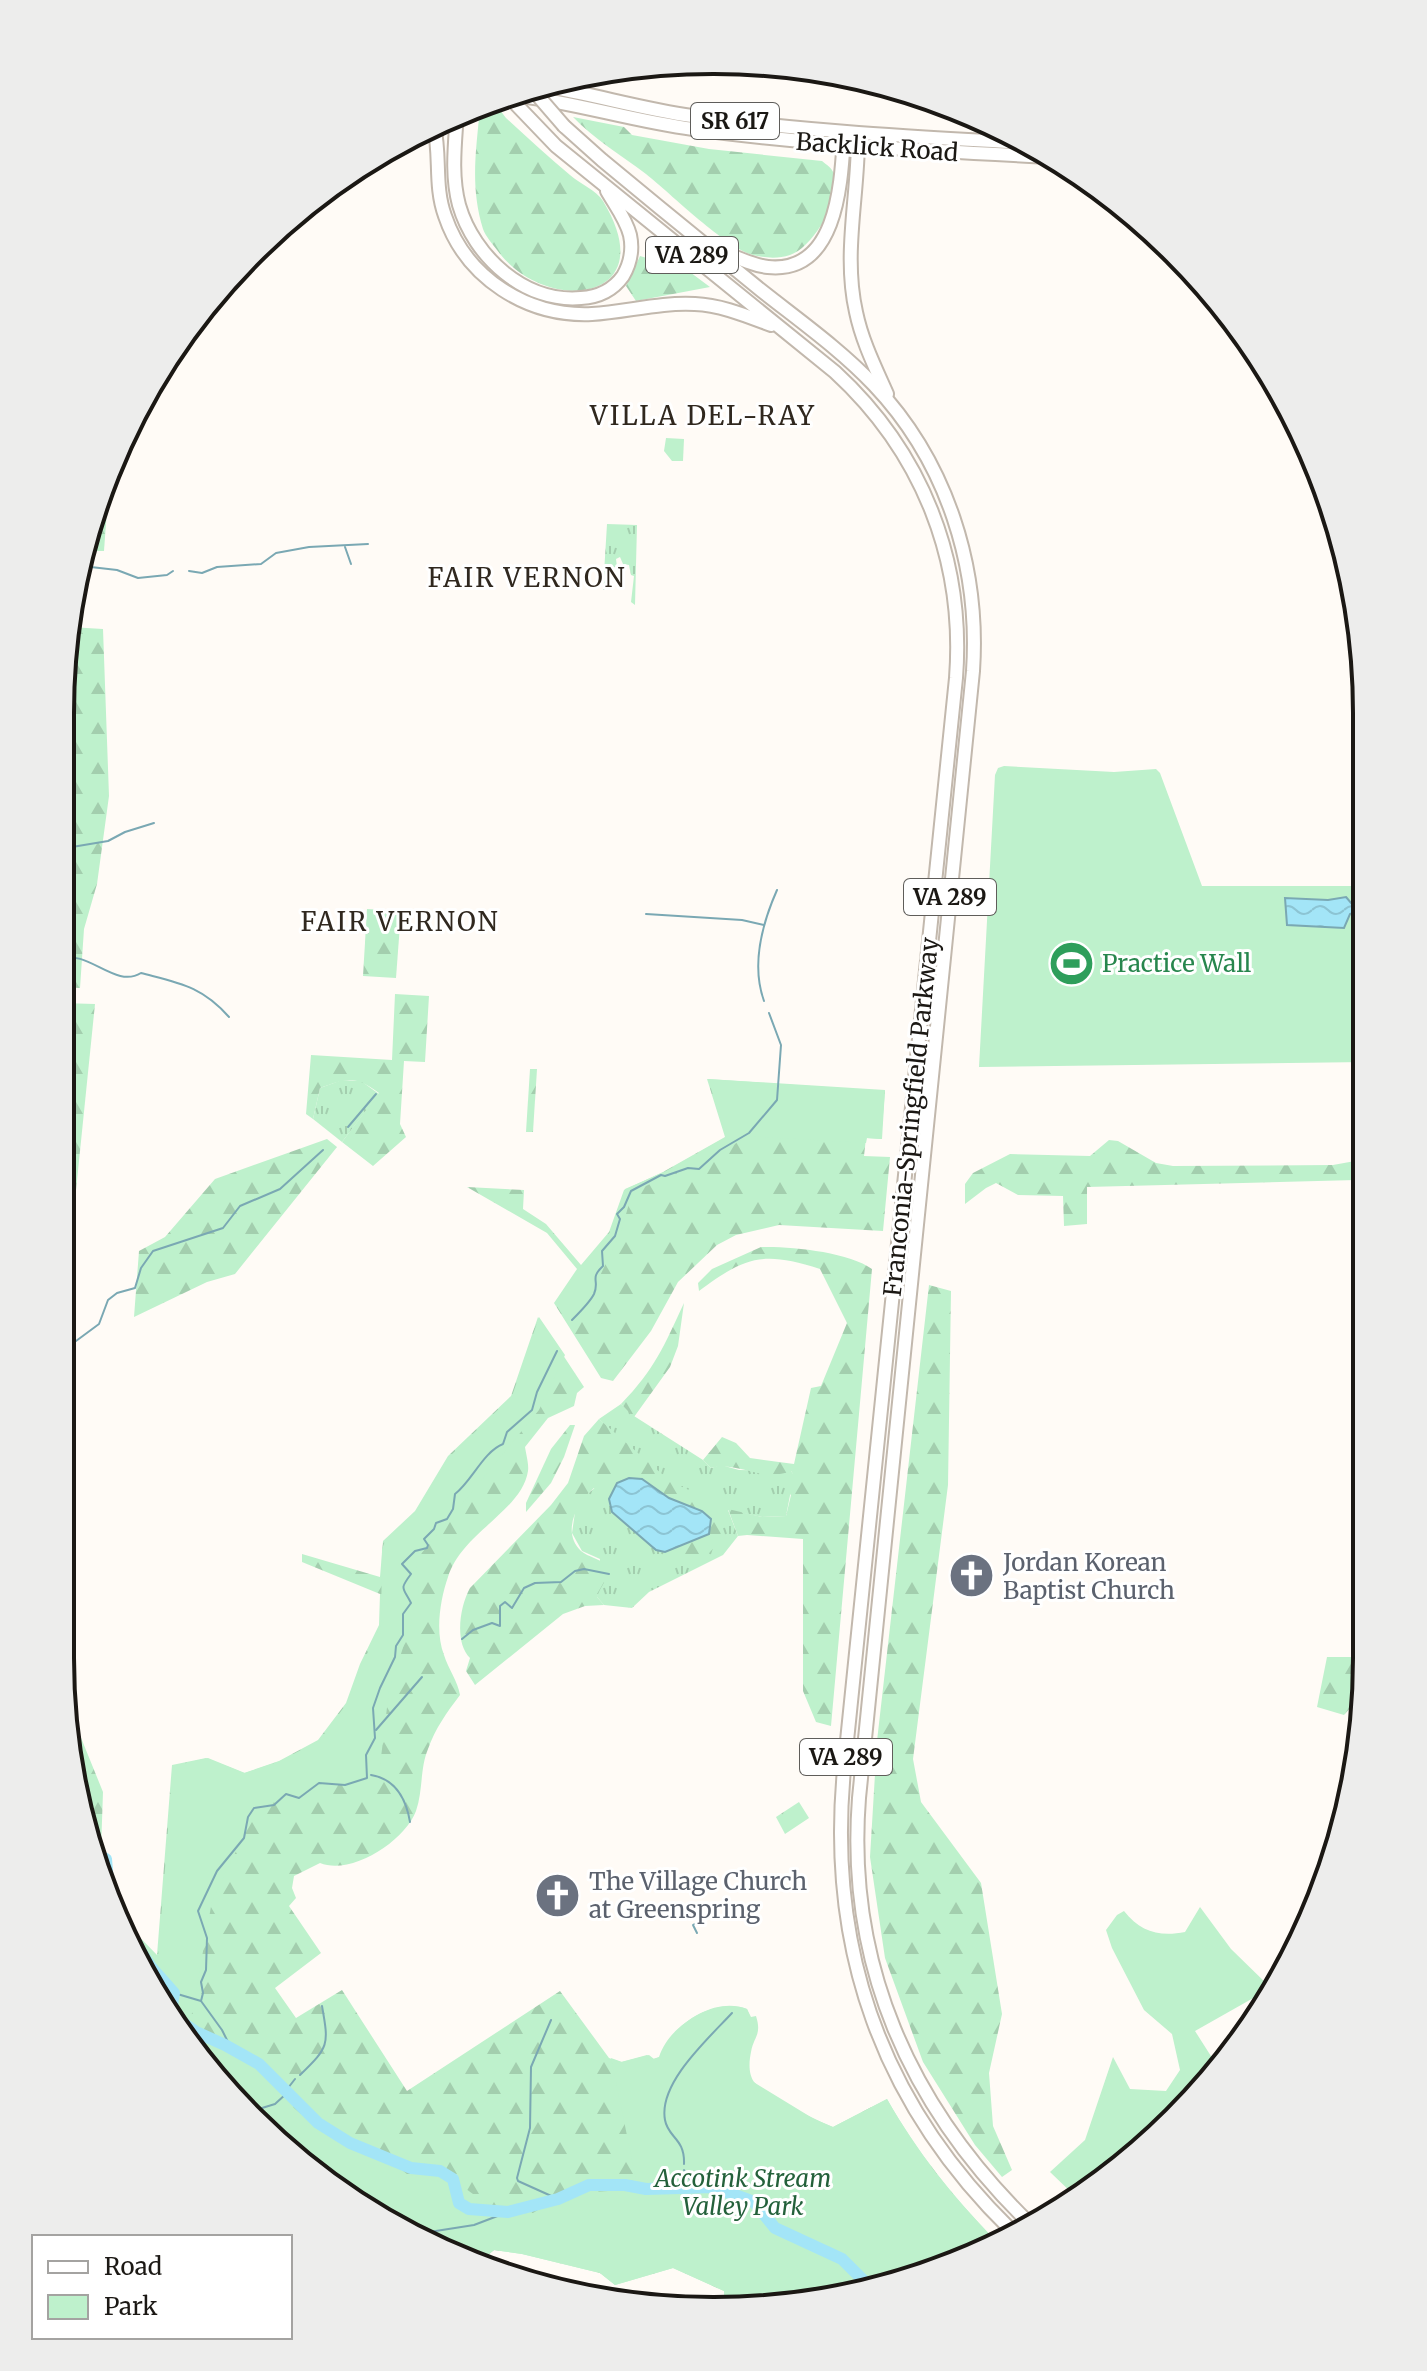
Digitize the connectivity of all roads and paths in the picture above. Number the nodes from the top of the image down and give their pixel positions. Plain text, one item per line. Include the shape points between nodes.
1 (566, 92) edge
2 (540, 98) edge
3 (536, 100) edge
4 (518, 105) edge
5 (694, 123) junction
6 (456, 129) edge
7 (440, 136) edge
8 (435, 138) edge
9 (851, 140) junction
10 (1001, 143) edge
11 (1023, 154) edge
12 (437, 157) junction
13 (601, 182) junction
14 (705, 244) junction
15 (782, 329) junction
16 (893, 408) junction
17 (1023, 2217) edge
18 (1007, 2225) edge

1 - 5 main road, Backlick Road / SR 617
2 - 14 main road, Franconia-Springfield Parkway / VA 289, bridge via 564,126
3 - 5 main road, Backlick Road / SR 617
4 - 13 main road, Franconia-Springfield Parkway / VA 289
5 - 9 main road, Backlick Road / SR 617
6 - 13 main road via 454,171 465,220 488,258 527,287 554,297 601,294 620,280 630,258 624,220
7 - 12 main road
8 - 12 main road
9 - 10 main road, Backlick Road / SR 617
9 - 11 main road, Backlick Road / SR 617
9 - 14 main road via 832,222 806,257 769,267
9 - 16 main road via 852,292
12 - 15 main road via 440,198 456,241 485,277 517,299 580,314 700,304
13 - 15 main road, Franconia-Springfield Parkway / VA 289
14 - 16 main road, Franconia-Springfield Parkway / VA 289 via 849,361
15 - 18 main road, Franconia-Springfield Parkway / VA 289 via 862,398 901,449 935,516 955,602 956,678 844,1770 841,1860 855,1963 894,2072 948,2159
16 - 17 main road, Franconia-Springfield Parkway / VA 289 via 922,449 955,520 970,582 974,658 859,1798 859,1875 876,1975 912,2070 959,2145

